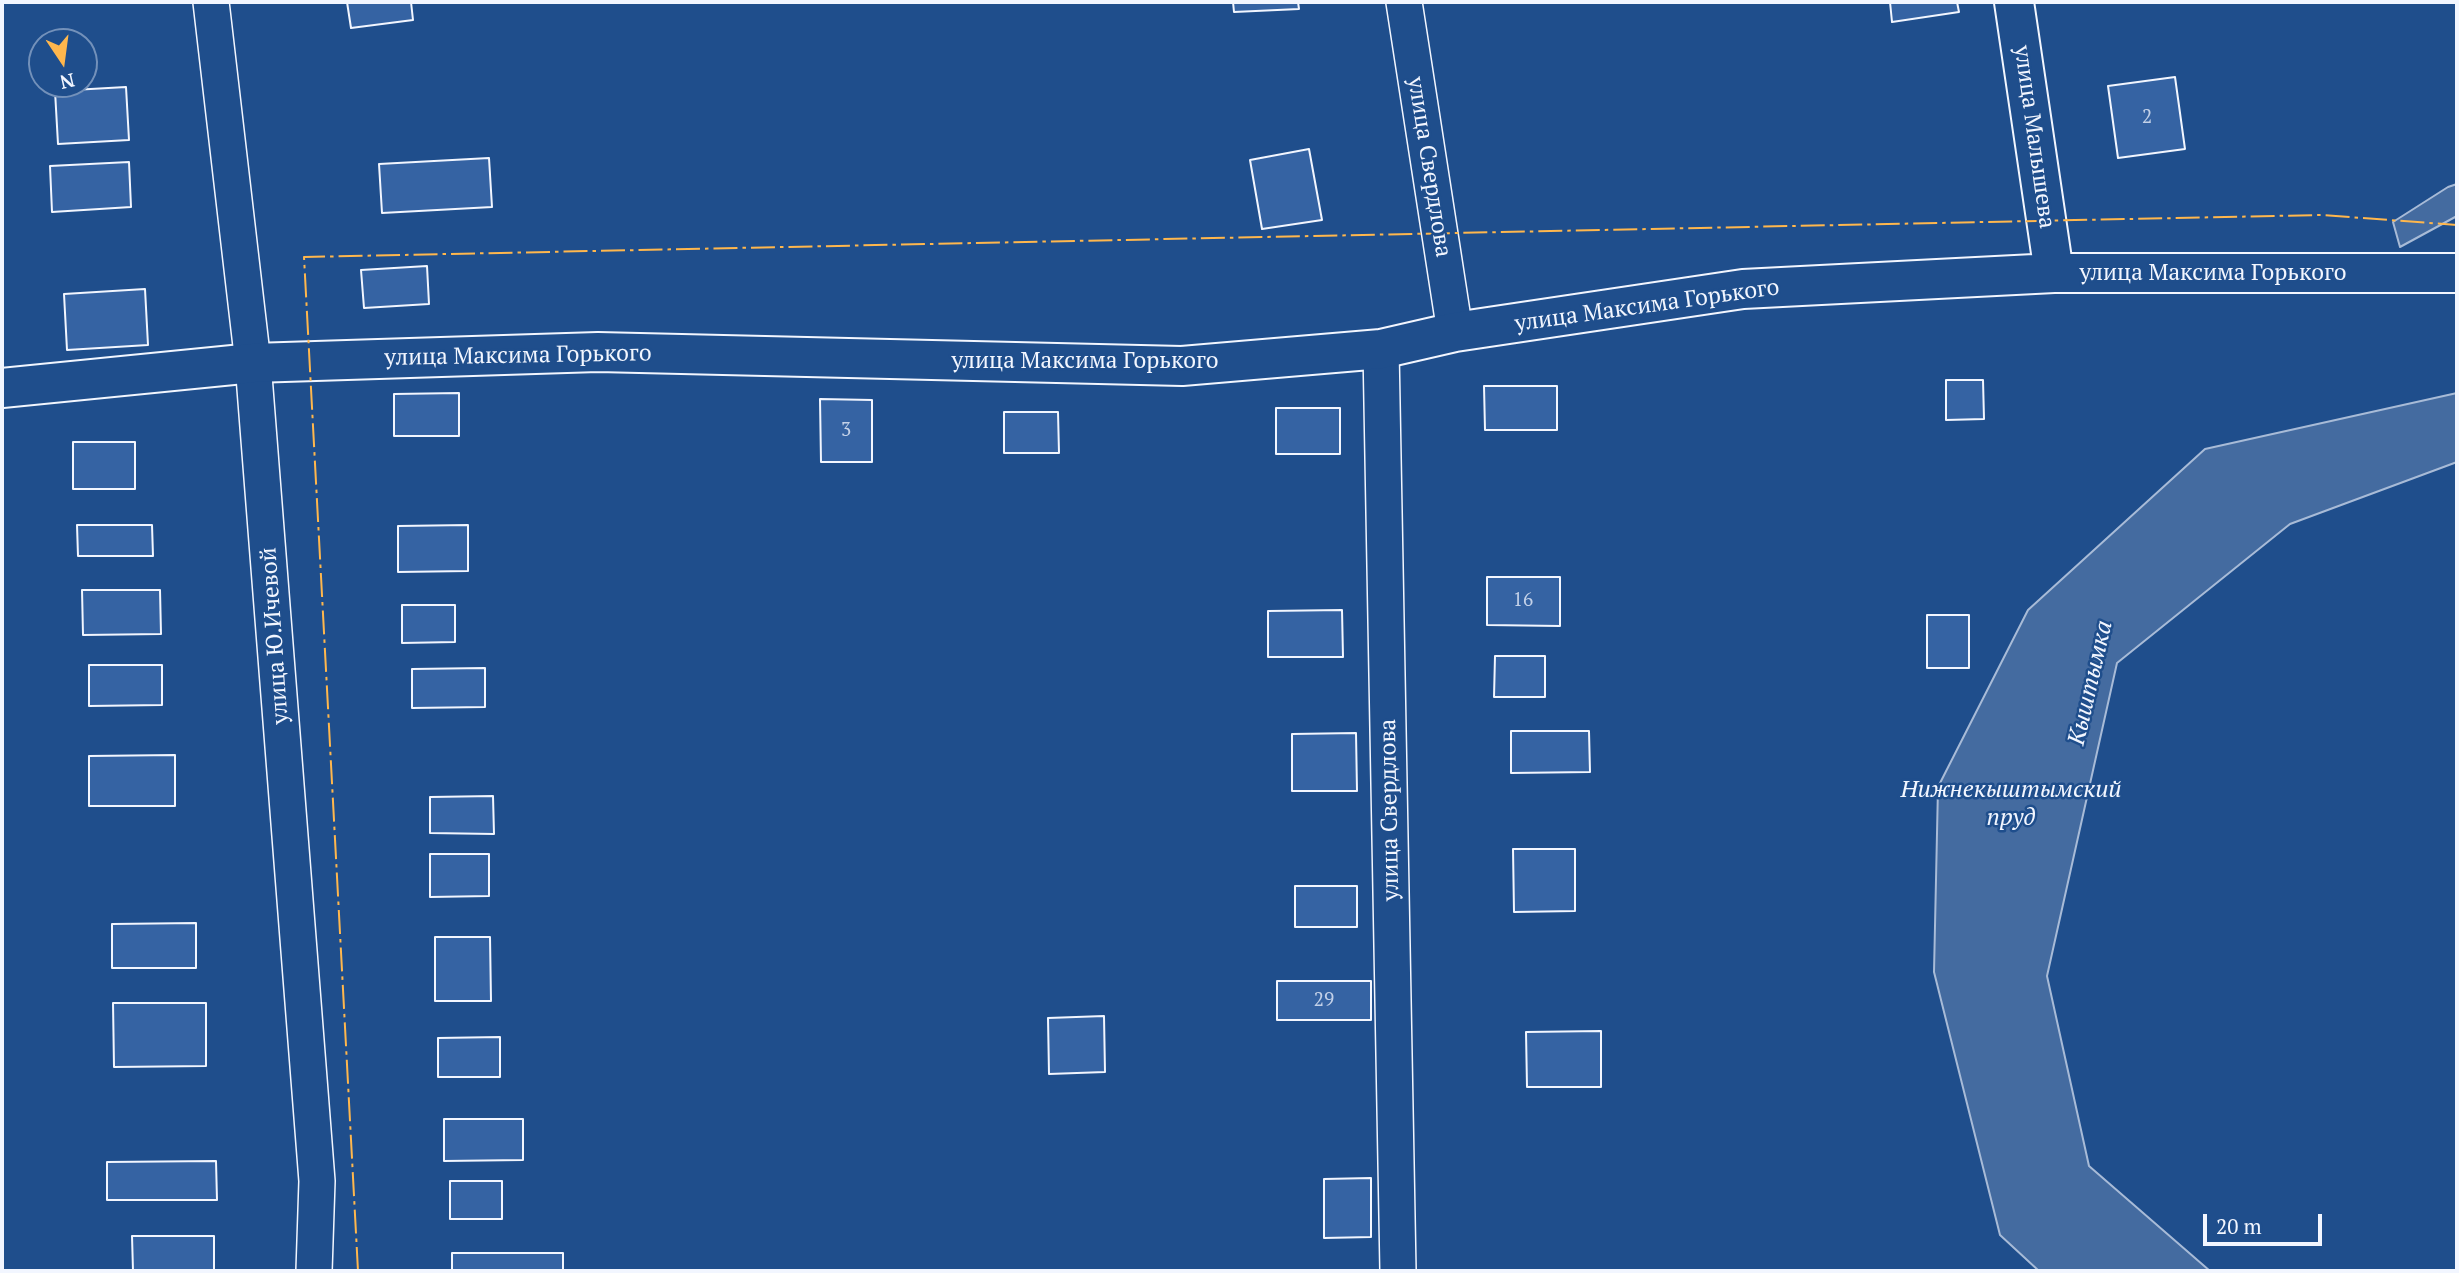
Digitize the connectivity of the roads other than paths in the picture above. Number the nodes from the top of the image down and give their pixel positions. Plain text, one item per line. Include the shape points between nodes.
1 (211, 2) edge
2 (1404, 2) edge
3 (2014, 2) edge
4 (2457, 272) edge
5 (2054, 273) junction
6 (1455, 332) junction
7 (1381, 349) junction
8 (253, 363) junction
9 (2, 388) edge
10 (314, 1271) edge
11 (1398, 1271) edge

1 - 8 street, улица Ю.Ичевой
2 - 6 street, улица Свердлова
3 - 5 street, улица Малышева
4 - 5 street, улица Максима Горького
5 - 6 street, улица Максима Горького via 1743,289
6 - 7 street, улица Максима Горького
7 - 8 street, улица Максима Горького via 1182,366 598,352
7 - 11 street, улица Свердлова
8 - 9 street, улица Максима Горького
8 - 10 street, улица Ю.Ичевой via 317,1181

